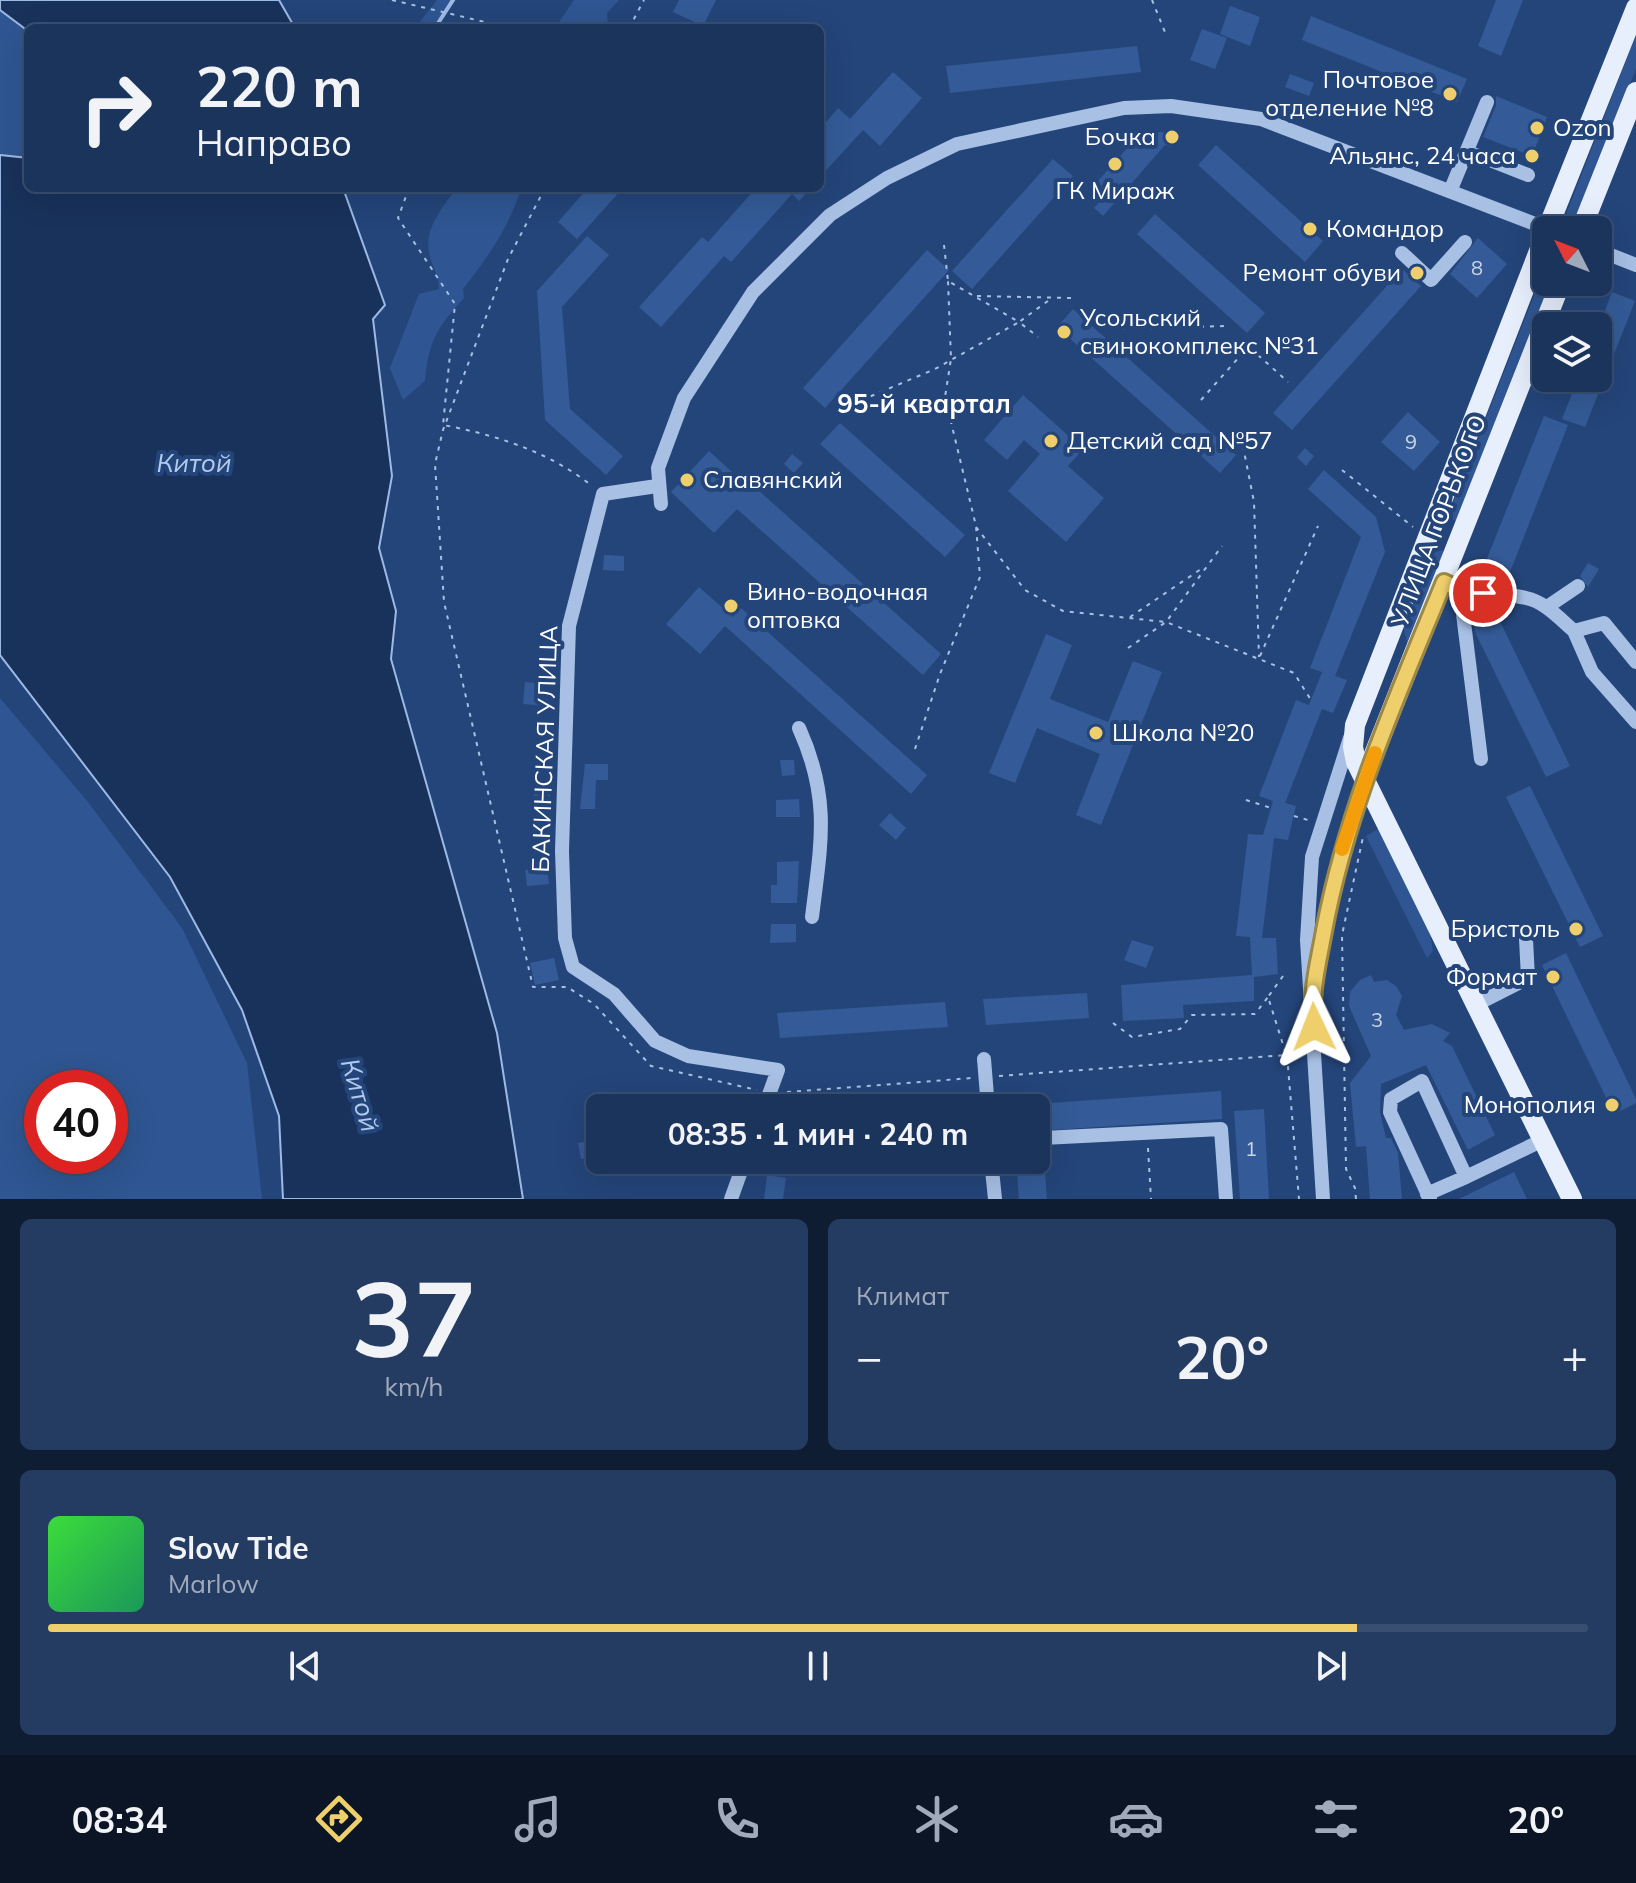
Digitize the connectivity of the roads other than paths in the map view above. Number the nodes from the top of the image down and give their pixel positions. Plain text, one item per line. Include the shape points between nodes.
1 (1636, 8) edge
2 (1636, 92) edge
3 (1487, 102) dead end
4 (1467, 151) junction
5 (1528, 175) dead end
6 (1451, 189) junction
7 (1553, 216) edge
8 (1587, 216) edge
9 (1532, 224) edge
10 (1465, 242) dead end
11 (1402, 253) dead end
12 (1612, 256) edge
13 (1636, 265) edge
14 (1532, 270) edge
15 (1556, 296) edge
16 (657, 486) junction
17 (661, 504) dead end
18 (1435, 519) junction
19 (1466, 524) junction
20 (1452, 586) junction
21 (1578, 586) dead end
22 (1547, 607) junction
23 (1574, 631) junction
24 (1636, 662) edge
25 (1636, 722) edge
26 (1355, 725) junction
27 (799, 728) dead end
28 (1481, 759) dead end
29 (1365, 777) junction
30 (812, 917) dead end
31 (1526, 939) dead end
32 (1311, 998) junction
33 (1477, 1004) junction
34 (984, 1059) dead end
35 (769, 1094) edge
36 (987, 1094) edge
37 (1050, 1138) edge
38 (1543, 1140) junction
39 (740, 1174) edge
40 (992, 1174) edge
41 (1466, 1177) junction
42 (1428, 1196) edge
43 (731, 1199) edge
44 (995, 1199) edge
45 (1226, 1199) edge
46 (1323, 1199) edge
47 (1572, 1199) edge

1 - 7 main road, УЛИЦА ГОРЬКОГО
2 - 8 main road
3 - 4 street
4 - 5 street
4 - 6 street
6 - 9 street
6 - 16 street via 1261,119 1171,106 1124,108 957,144 887,178 830,215 753,292 684,398 658,468
10 - 11 street via 1431,280
12 - 13 street
14 - 18 main road, УЛИЦА ГОРЬКОГО
15 - 19 main road, УЛИЦА ГОРЬКОГО
16 - 17 street
16 - 35 street, БАКИНСКАЯ УЛИЦА via 603,494 569,626 562,851 565,938 573,967 614,994 655,1041 688,1056 778,1070
18 - 19 main road via 1449,534
18 - 26 main road, УЛИЦА ГОРЬКОГО
19 - 20 main road, УЛИЦА ГОРЬКОГО
20 - 22 street via 1528,598
20 - 28 street
20 - 29 main road, УЛИЦА ГОРЬКОГО
21 - 22 street
22 - 23 street
23 - 24 street via 1604,623
23 - 25 street via 1592,672
26 - 29 main road, УЛИЦА ГОРЬКОГО via 1353,747
26 - 32 street, УЛИЦА ГОРЬКОГО via 1312,857 1307,940
27 - 30 street via 813,760 823,824
29 - 32 street, УЛИЦА ГОРЬКОГО via 1333,879
29 - 33 main road
31 - 33 street via 1528,978
32 - 46 street
33 - 38 main road
34 - 36 street
37 - 45 street via 1221,1129
38 - 41 street
38 - 47 main road
39 - 43 street
40 - 44 street
41 - 42 street
41 - 42 street via 1422,1081 1391,1099 1390,1112

